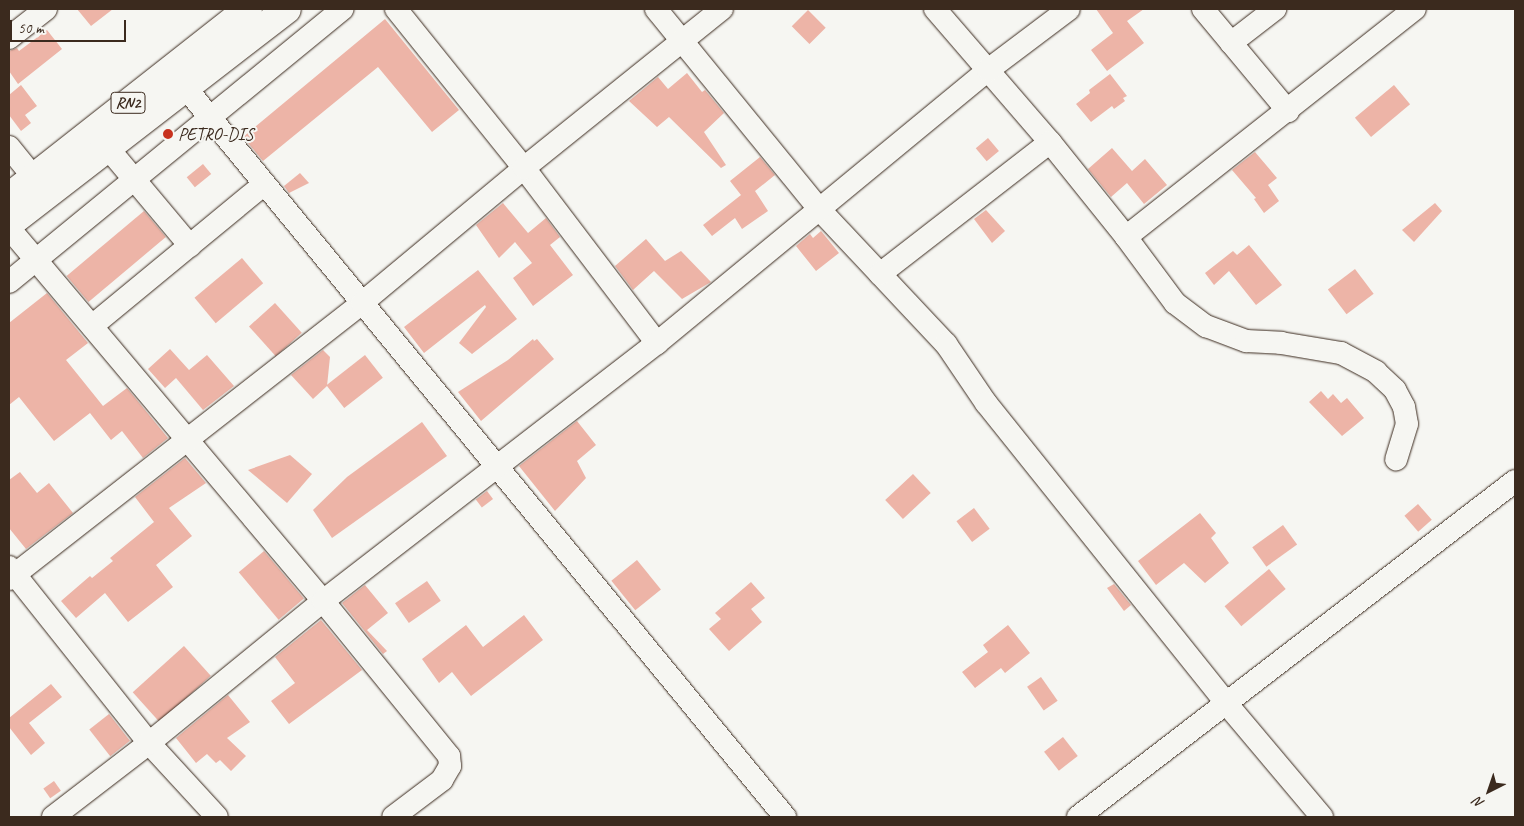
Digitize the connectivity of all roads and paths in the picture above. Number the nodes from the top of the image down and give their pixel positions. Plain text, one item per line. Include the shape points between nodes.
1 (248, 9) edge
2 (287, 9) edge
3 (342, 9) edge
4 (396, 9) edge
5 (656, 9) edge
6 (722, 9) edge
7 (935, 9) edge
8 (1068, 9) edge
9 (1203, 9) edge
10 (1275, 9) edge
11 (1415, 9) edge
12 (30, 13) edge
13 (9, 38) edge
14 (683, 41) junction
15 (1231, 43) junction
16 (988, 70) junction
17 (185, 87) junction
18 (1288, 111) junction
19 (209, 116) junction
20 (1050, 142) junction
21 (9, 147) edge
22 (107, 147) junction
23 (524, 168) junction
24 (33, 177) junction
25 (133, 178) junction
26 (264, 184) junction
27 (9, 197) edge
28 (820, 210) junction
29 (9, 224) edge
30 (9, 228) edge
31 (1126, 237) junction
32 (190, 246) junction
33 (36, 260) junction
34 (880, 274) junction
35 (9, 282) edge
36 (362, 303) junction
37 (92, 326) junction
38 (656, 343) junction
39 (188, 441) junction
40 (1396, 459) dead end
41 (498, 467) junction
42 (1515, 481) edge
43 (11, 573) edge
44 (322, 601) junction
45 (1226, 703) junction
46 (149, 743) junction
47 (53, 817) edge
48 (217, 817) edge
49 (394, 817) edge
50 (785, 817) edge
51 (1078, 817) edge
52 (1322, 817) edge

1 - 24 highway, RN2
2 - 17 highway, RN2
3 - 19 street
4 - 23 street
5 - 14 street
6 - 14 street
7 - 16 street
8 - 16 street
9 - 15 street
10 - 15 street
11 - 18 street
12 - 13 street
14 - 23 street
14 - 28 street
15 - 18 street
16 - 20 street
16 - 28 street
17 - 19 street
17 - 22 highway, RN2
18 - 31 street
19 - 25 street
19 - 26 street
20 - 31 street
20 - 34 street
21 - 24 street
22 - 25 street
22 - 29 highway, RN2
23 - 36 street
23 - 38 street
24 - 27 highway, RN2
25 - 32 street
25 - 33 street
26 - 32 street
26 - 36 street
28 - 34 street
28 - 38 street
30 - 33 street
31 - 40 street via 1175,303 1206,326 1246,341 1341,353 1376,372 1395,390 1404,407 1407,424
32 - 37 street
33 - 35 street
33 - 37 street
34 - 45 street via 946,344 986,403
36 - 39 street
36 - 41 street
37 - 39 street
38 - 41 street
39 - 43 street
39 - 44 street
41 - 44 street
41 - 50 street
42 - 45 street
43 - 46 street
44 - 46 street
44 - 49 street via 449,756 450,766 442,780
45 - 51 street
45 - 52 street
46 - 47 street
46 - 48 street

